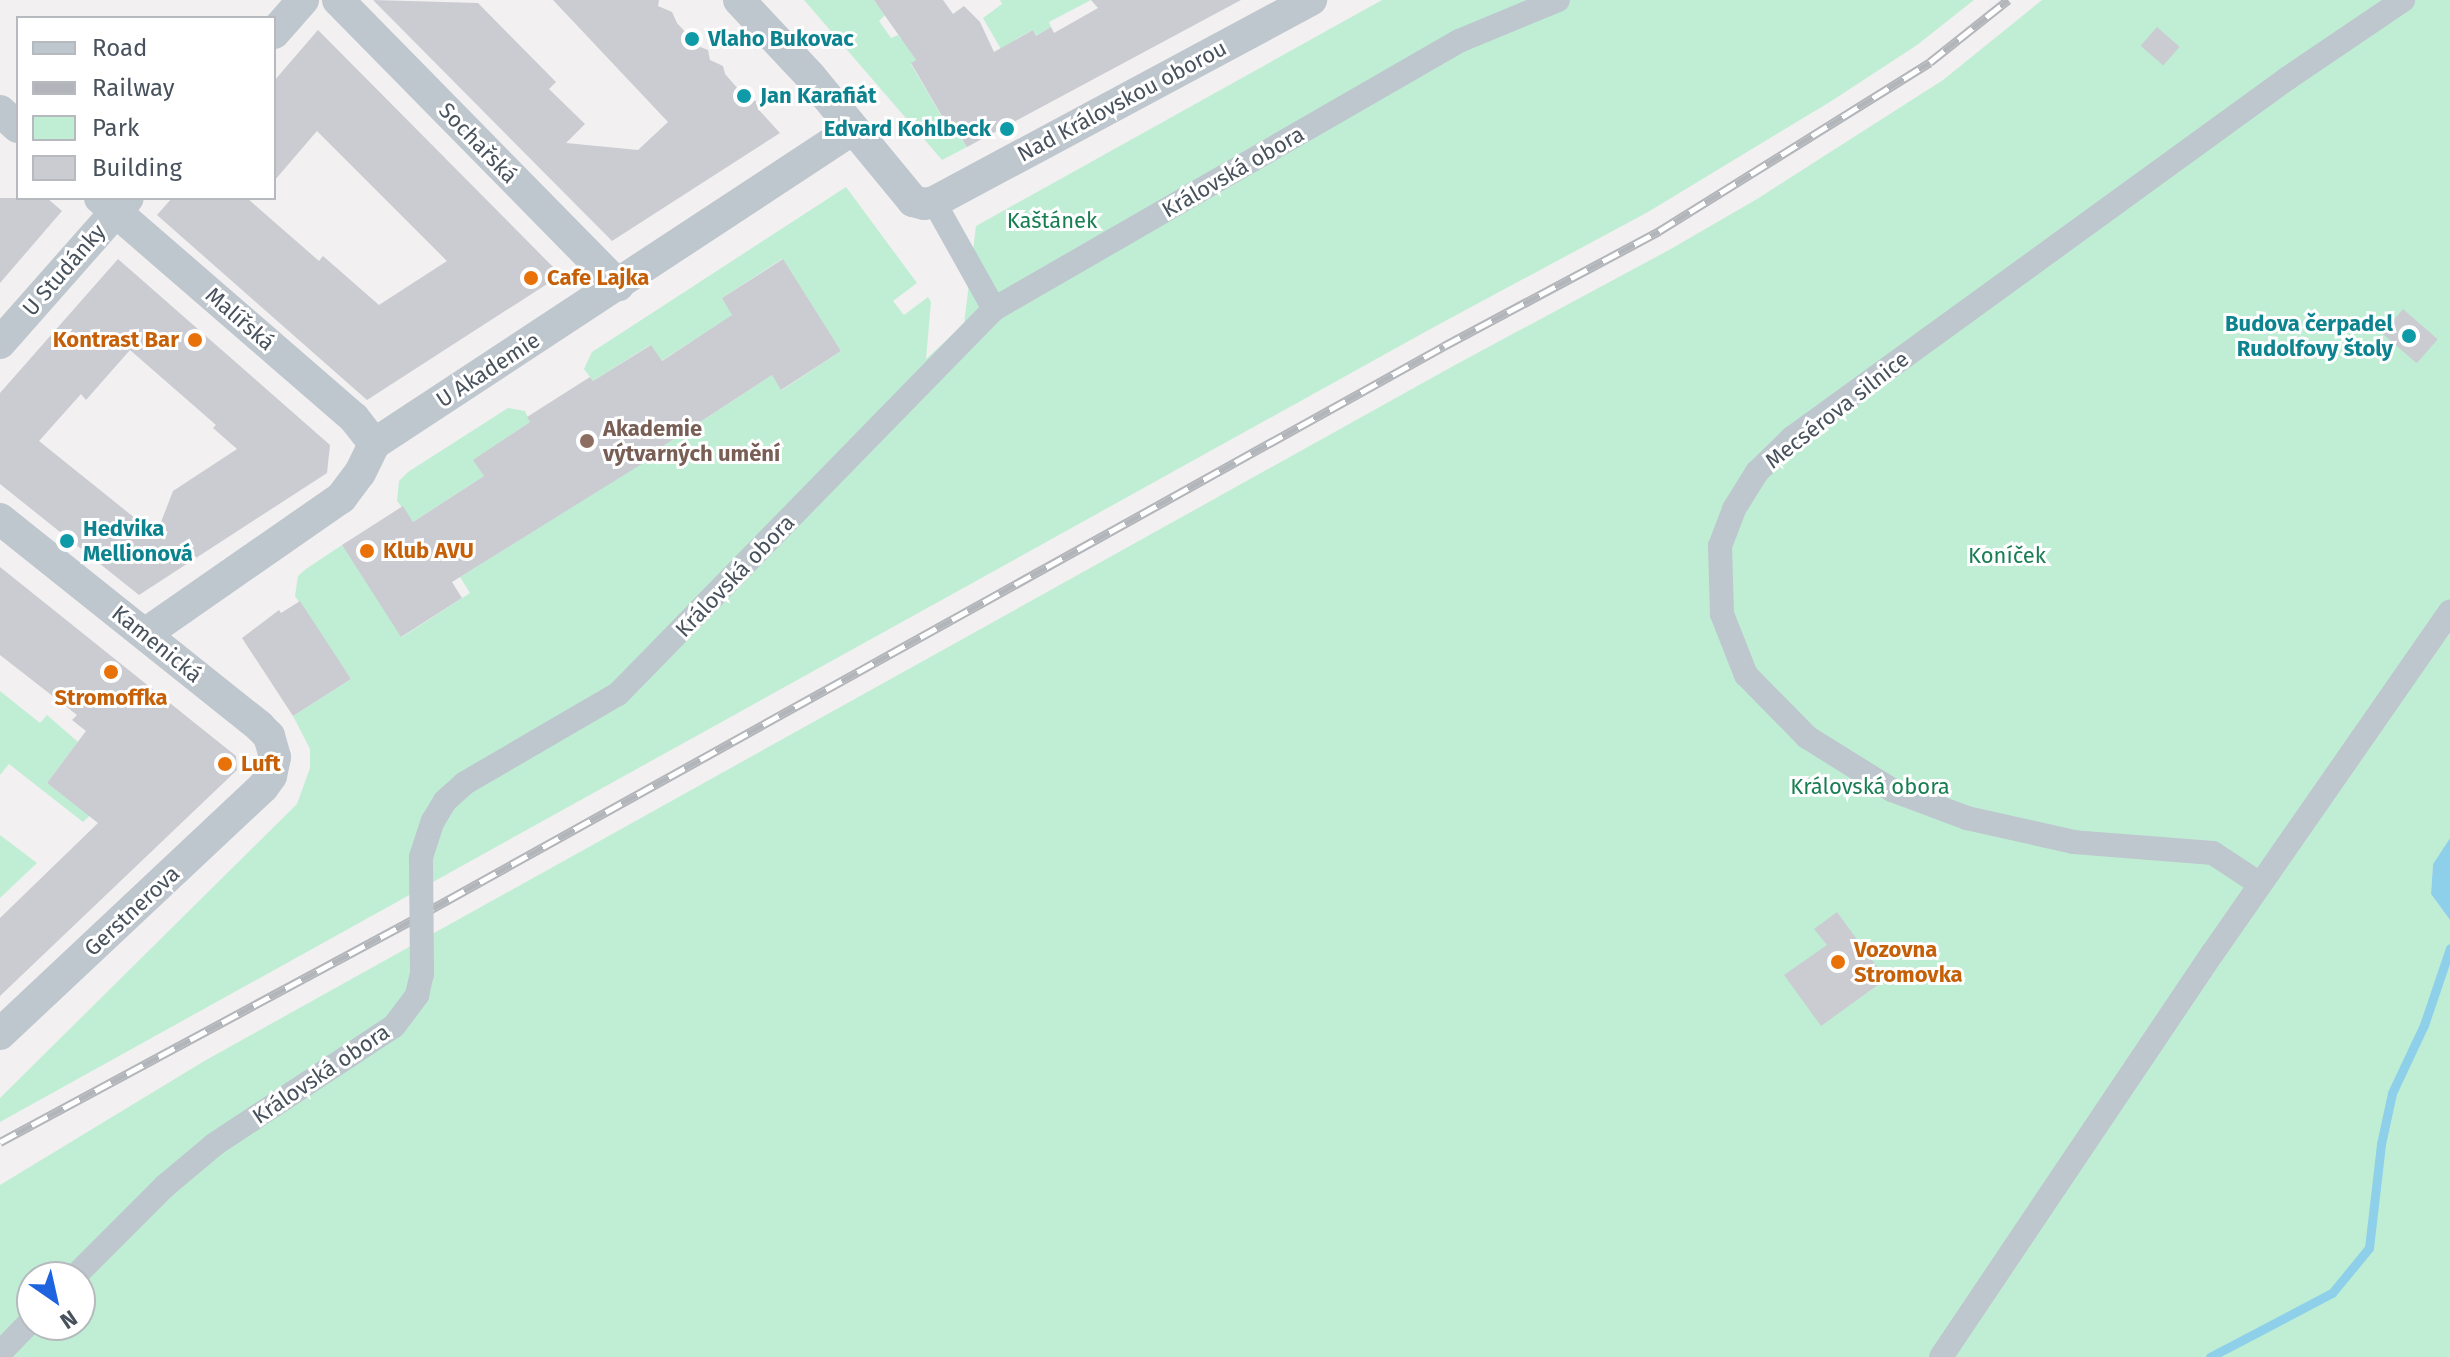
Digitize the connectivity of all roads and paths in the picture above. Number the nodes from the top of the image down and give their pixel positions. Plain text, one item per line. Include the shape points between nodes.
1 (303, 0) edge
2 (338, 0) edge
3 (739, 0) edge
4 (1311, 0) edge
5 (1558, 0) edge
6 (2403, 0) edge
7 (276, 31) edge
8 (0, 111) edge
9 (16, 125) edge
10 (853, 129) junction
11 (115, 202) edge
12 (934, 202) junction
13 (618, 285) junction
14 (994, 309) junction
15 (0, 343) edge
16 (374, 444) junction
17 (0, 519) edge
18 (2450, 611) edge
19 (145, 634) junction
20 (263, 787) joint
21 (2260, 884) junction
22 (0, 1034) edge
23 (90, 1261) edge
24 (16, 1336) edge
25 (0, 1353) edge
26 (1941, 1357) edge

1 - 7 street
2 - 13 street, Sochařská
3 - 10 street
4 - 12 street, Nad Královskou oborou
5 - 14 street, Královská obora via 1459,41
6 - 21 street, Mecsérova silnice via 1792,438 1757,472 1734,509 1720,546 1722,614 1746,675 1819,745 1892,790 1967,818 2074,842 2213,853
8 - 9 street
10 - 12 street via 913,201
10 - 13 street, U Akademie
11 - 15 street, U Studánky
11 - 16 street, Malířská via 354,418
12 - 14 street
13 - 16 street, U Akademie
14 - 23 street, Královská obora, bridge via 618,694 465,783 445,801 421,857 422,974 417,995 394,1026 215,1144
16 - 19 street, U Akademie via 341,498
17 - 19 street, Kamenická
18 - 21 street
19 - 20 street, Kamenická via 269,736 275,766
20 - 22 street, Gerstnerova
21 - 26 street
24 - 25 street

